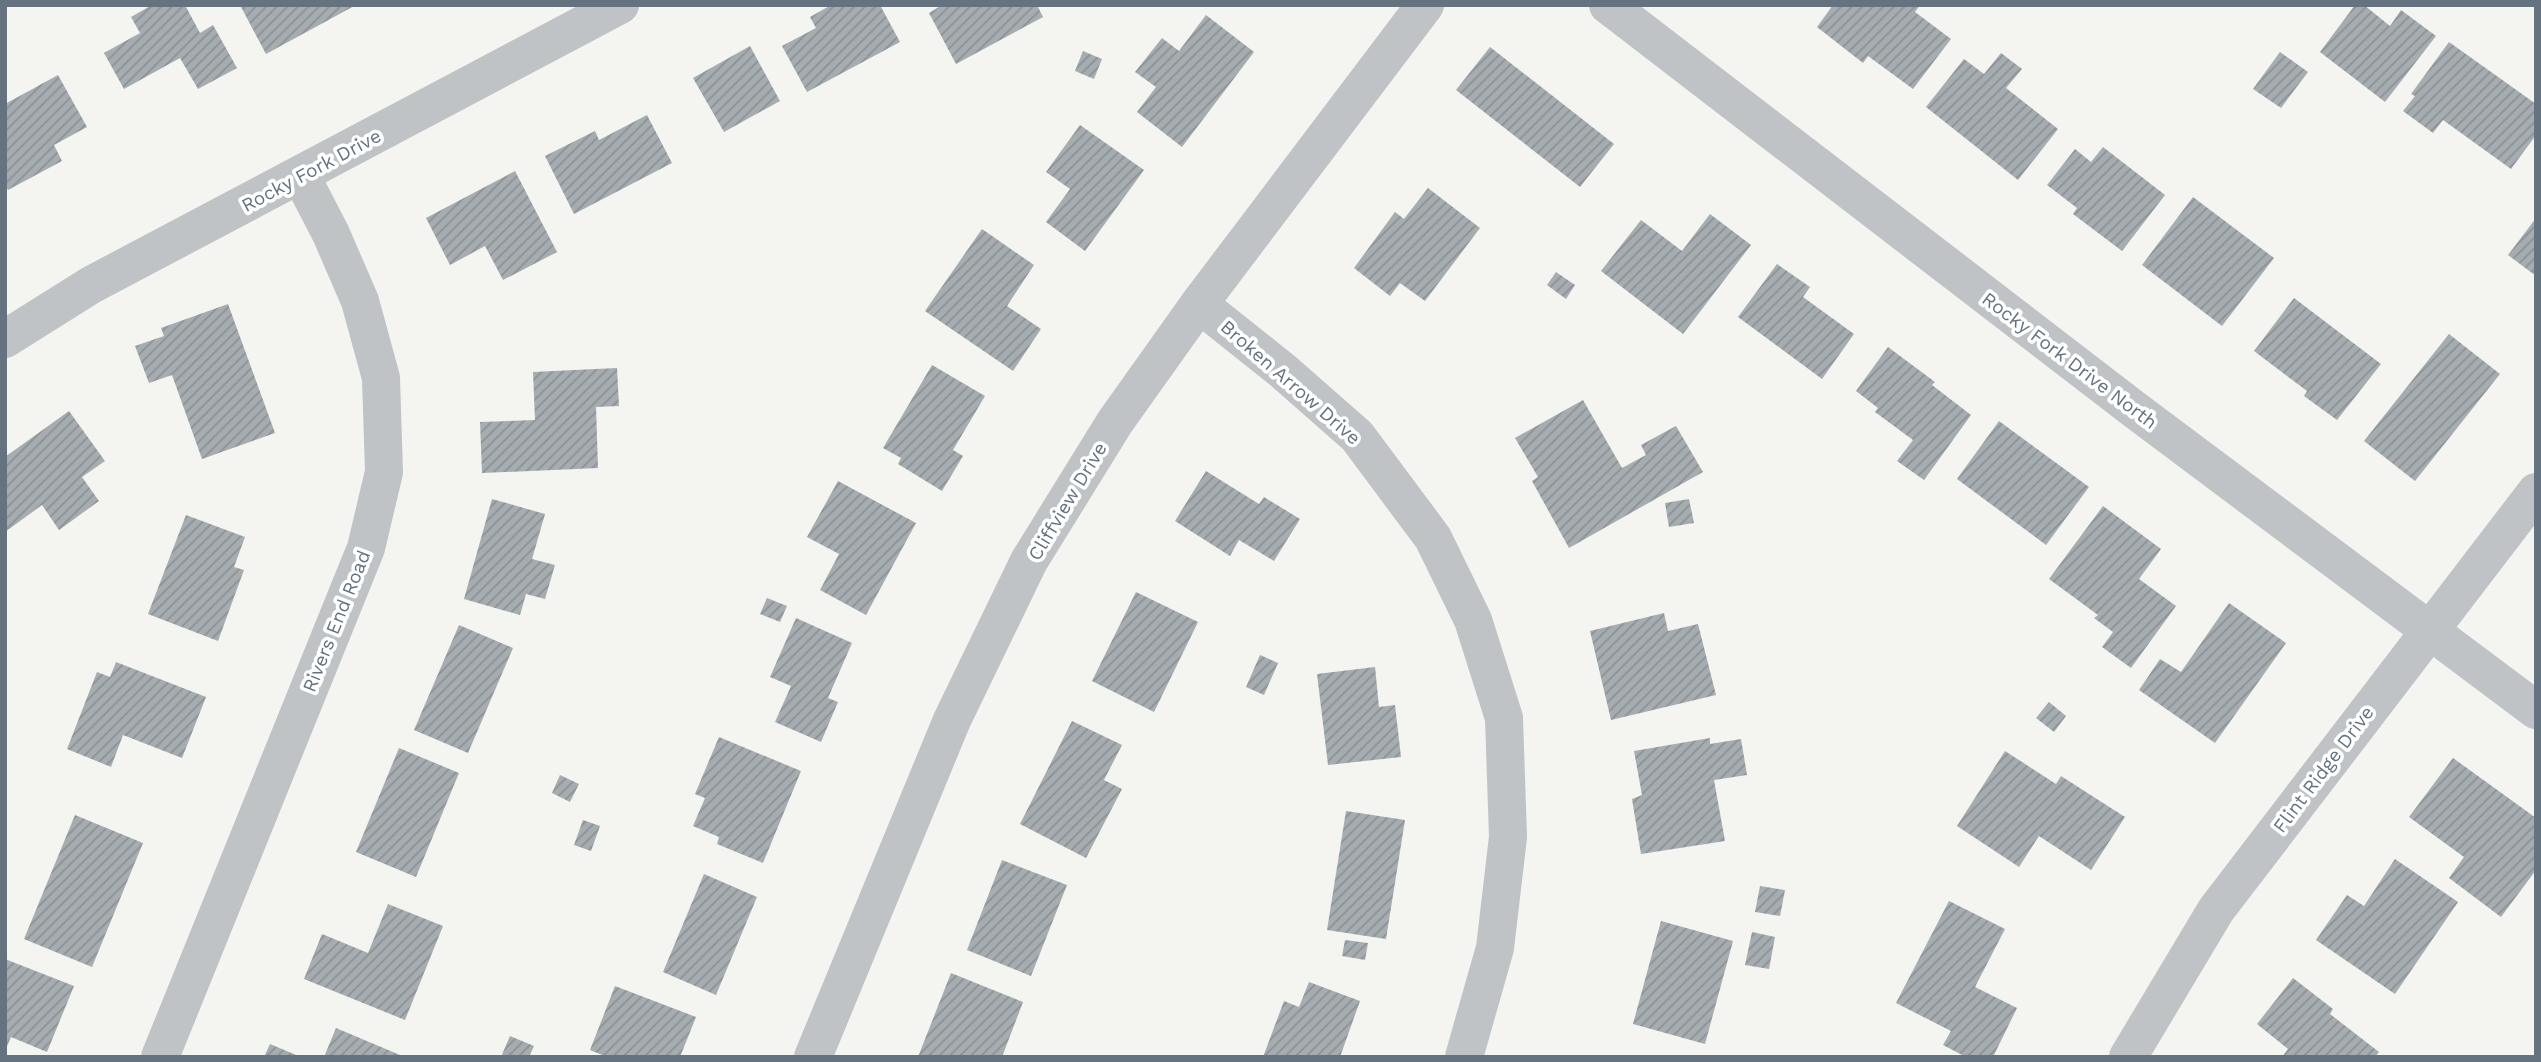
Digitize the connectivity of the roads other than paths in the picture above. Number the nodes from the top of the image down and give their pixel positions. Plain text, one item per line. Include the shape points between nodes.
1 (620, 5) edge
2 (1425, 5) edge
3 (1608, 5) edge
4 (301, 176) junction
5 (1199, 304) junction
6 (5, 339) edge
7 (2536, 492) edge
8 (2429, 631) junction
9 (2536, 710) edge
10 (160, 1057) edge
11 (813, 1057) edge
12 (1464, 1057) edge
13 (2128, 1057) edge

1 - 4 street, Rocky Fork Drive
2 - 5 street, Cliffview Drive
3 - 8 street, Rocky Fork Drive North
4 - 6 street, Rocky Fork Drive via 91,285
4 - 10 street, Rivers End Road via 360,301 382,378 384,472 366,548
5 - 11 street, Cliffview Drive via 1115,422 1029,561 952,720
5 - 12 street, Broken Arrow Drive via 1357,436 1433,538 1473,620 1504,718 1508,837 1494,948
7 - 8 street, Flint Ridge Drive
8 - 9 street, Rocky Fork Drive North
8 - 13 street, Flint Ridge Drive via 2216,909

